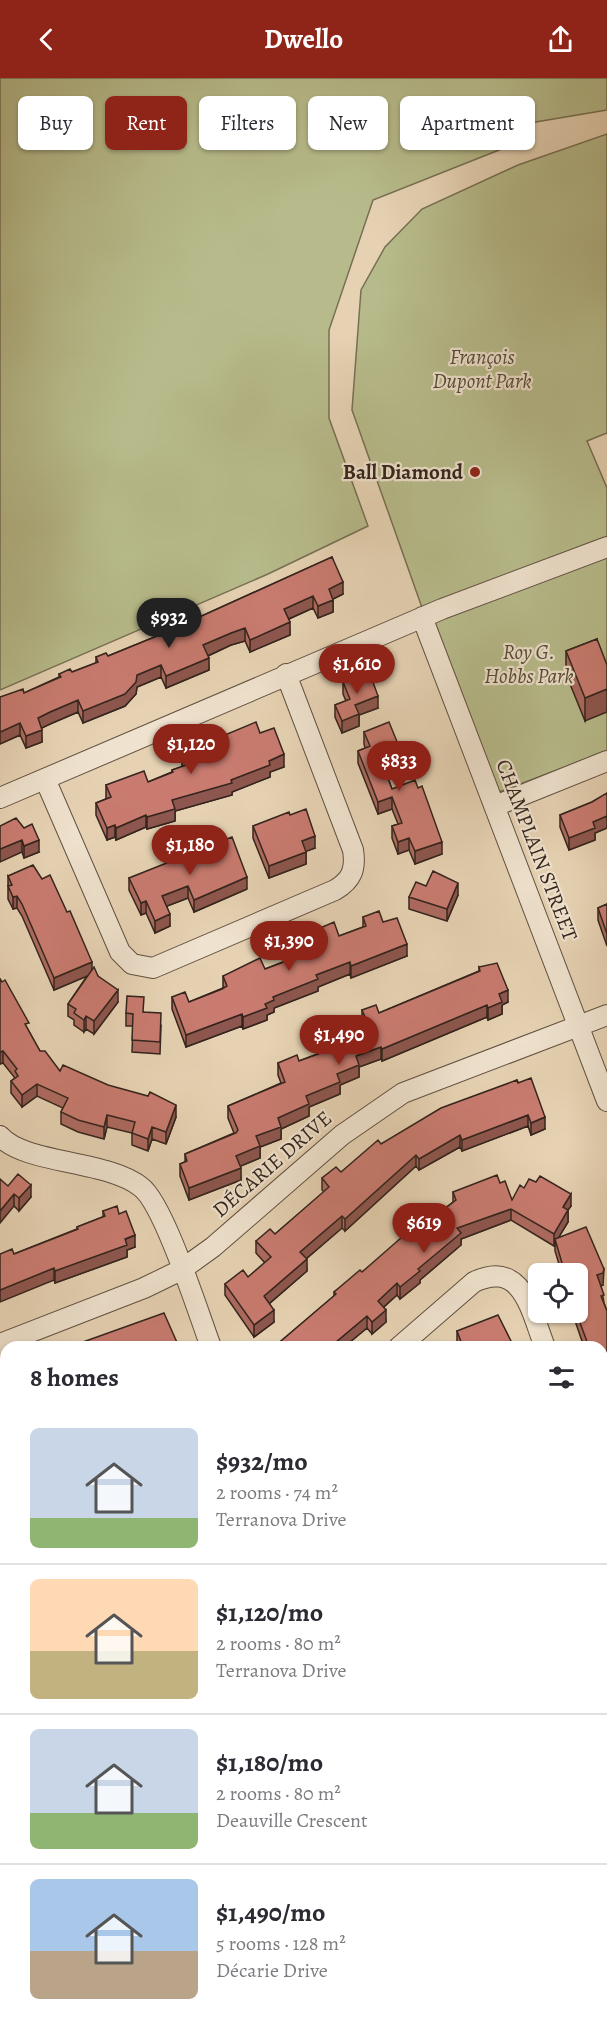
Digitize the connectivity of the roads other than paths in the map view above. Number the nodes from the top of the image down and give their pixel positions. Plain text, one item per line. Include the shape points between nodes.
1 (607, 546) edge
2 (422, 617) junction
3 (286, 675) junction
4 (607, 761) edge
5 (45, 779) junction
6 (0, 798) edge
7 (495, 806) junction
8 (607, 1015) edge
9 (578, 1025) junction
10 (607, 1101) edge
11 (0, 1136) edge
12 (182, 1270) junction
13 (8, 1341) edge
14 (209, 1341) edge
15 (406, 1341) edge
16 (542, 1341) edge

1 - 2 street
2 - 3 street
2 - 7 street, CHAMPLAIN STREET
3 - 5 street
3 - 5 street via 353,850 352,875 335,890 153,968 132,964 120,952
4 - 7 street
5 - 6 street
7 - 9 street, CHAMPLAIN STREET
8 - 9 street, DÉCARIE DRIVE
9 - 10 street, CHAMPLAIN STREET
9 - 12 street, DÉCARIE DRIVE via 439,1078 372,1112
11 - 12 street via 18,1148 116,1174 143,1188 158,1210
12 - 13 street, DÉCARIE DRIVE
12 - 14 street
15 - 16 street via 474,1282 500,1275 514,1281 524,1294

